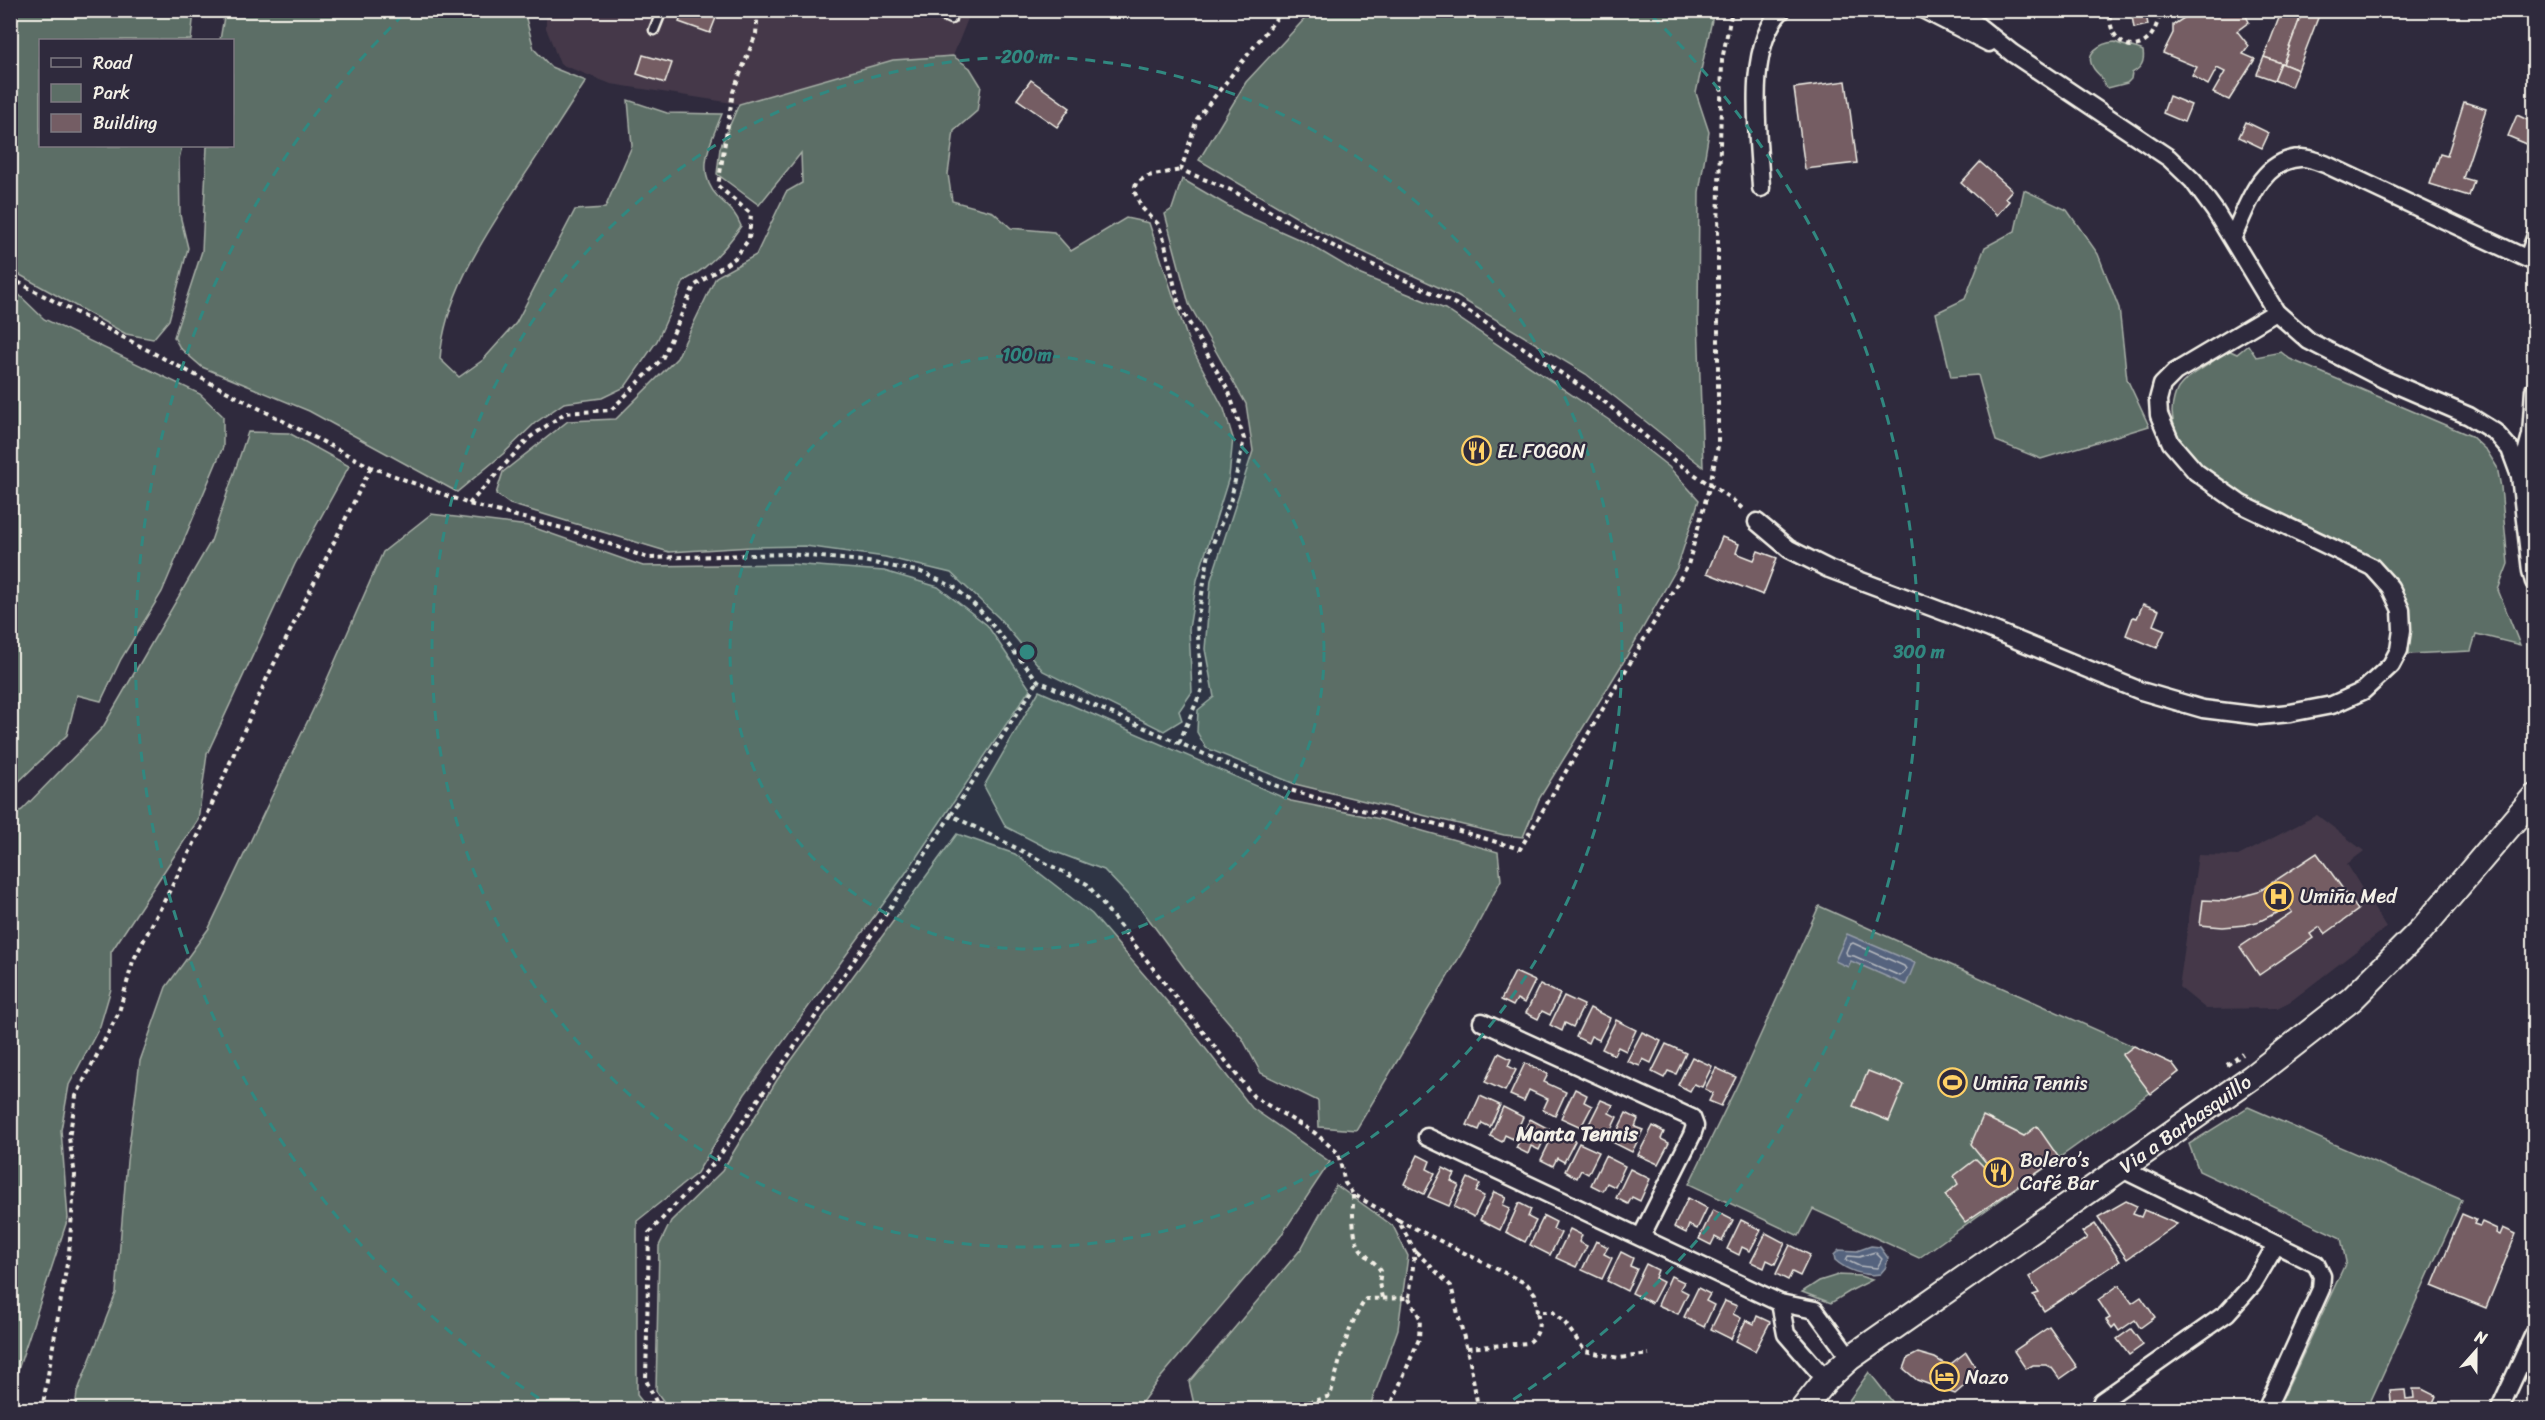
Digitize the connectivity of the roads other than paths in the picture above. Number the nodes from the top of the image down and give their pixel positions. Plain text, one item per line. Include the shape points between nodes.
1 (662, 10) edge
2 (1782, 10) edge
3 (1923, 10) edge
4 (1958, 10) edge
5 (933, 11) edge
6 (951, 19) dead end
7 (654, 30) dead end
8 (2012, 53) junction
9 (1761, 188) dead end
10 (2535, 229) edge
11 (2233, 237) junction
12 (2529, 260) edge
13 (2276, 312) junction
14 (2535, 390) edge
15 (2520, 476) junction
16 (1757, 522) dead end
17 (2535, 582) edge
18 (2535, 797) edge
19 (1482, 1022) dead end
20 (1427, 1137) dead end
21 (2120, 1168) junction
22 (1641, 1238) junction
23 (2276, 1245) junction
24 (1780, 1303) junction
25 (2535, 1334) edge
26 (1850, 1358) junction
27 (1826, 1380) junction
28 (1802, 1410) edge
29 (2099, 1410) edge
30 (2266, 1410) edge
31 (2499, 1410) edge

1 - 7 lane
2 - 9 street via 1768,32 1756,92
3 - 8 street
4 - 8 street
5 - 6 lane
8 - 11 street via 2169,158 2193,181
10 - 12 lane
11 - 12 street via 2266,173 2283,161 2301,157 2327,165
11 - 13 street
13 - 15 street via 2309,341 2495,432 2510,449
13 - 16 street via 2175,372 2162,384 2159,415 2171,443 2196,472 2241,504 2373,567 2390,587 2401,610 2399,650 2385,671 2363,691 2332,705 2260,716 2203,709 2141,691 1829,569 1789,549
14 - 15 street via 2531,435
15 - 17 street
18 - 21 main road, Via a Barbasquillo via 2422,929 2352,999 2252,1077
19 - 22 street via 1692,1118 1692,1135
20 - 22 street
21 - 23 street
21 - 26 main road, Via a Barbasquillo
22 - 24 street
23 - 29 street via 2253,1284 2227,1313 2102,1401
23 - 30 street via 2316,1264 2322,1276 2321,1289
24 - 26 street via 1815,1310
24 - 27 street via 1786,1334
25 - 31 street
26 - 27 main road, Via a Barbasquillo
27 - 28 main road, Via a Barbasquillo

